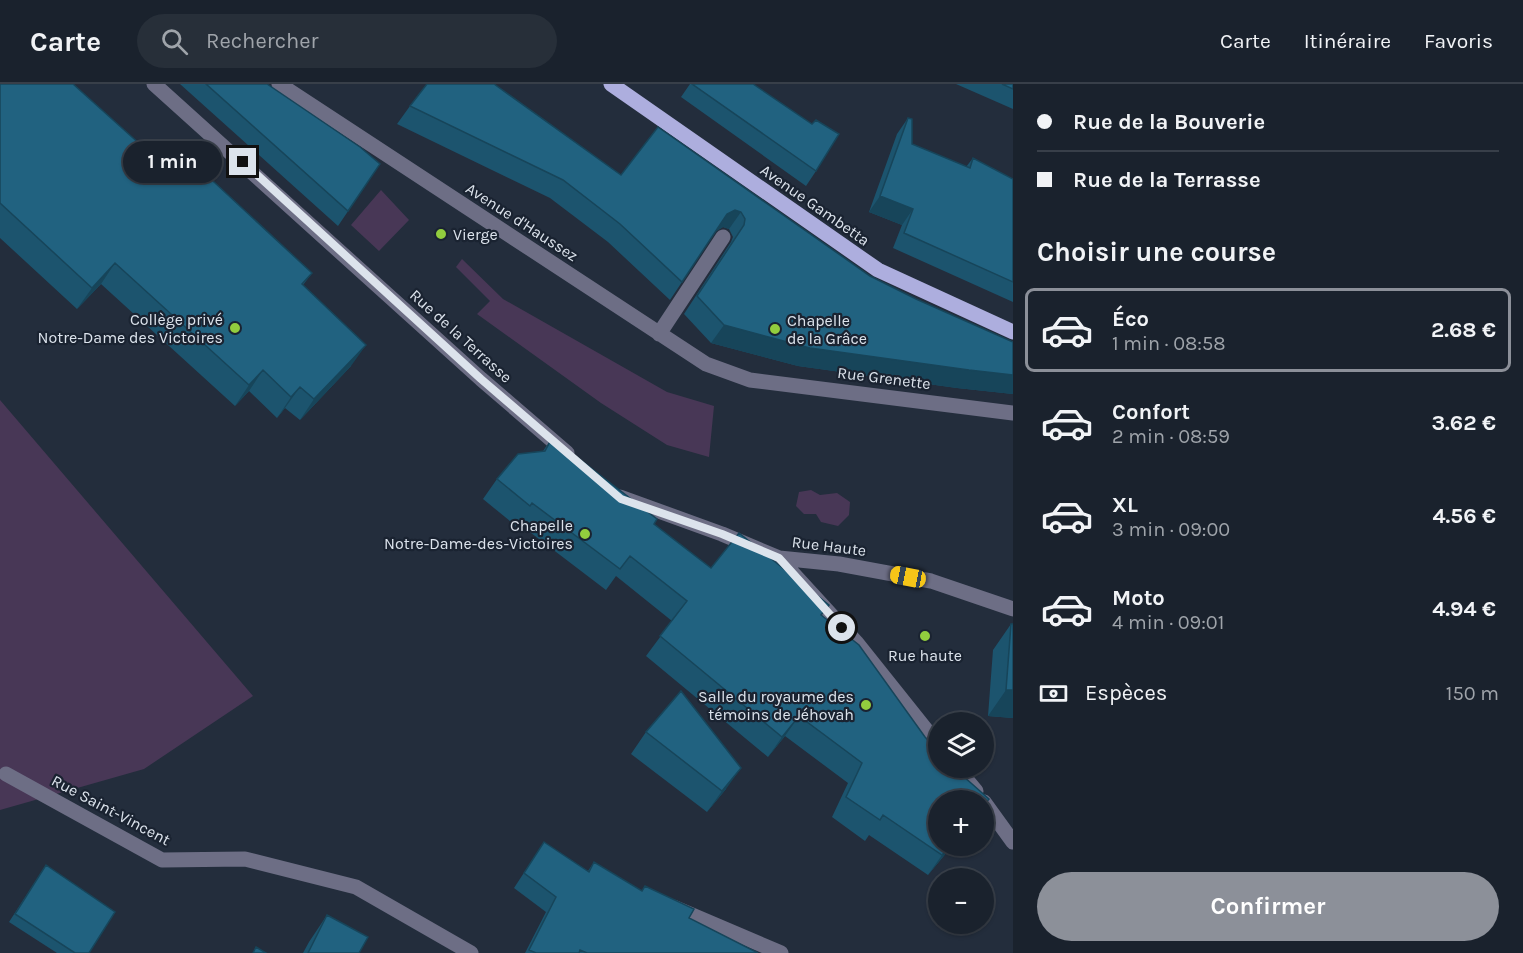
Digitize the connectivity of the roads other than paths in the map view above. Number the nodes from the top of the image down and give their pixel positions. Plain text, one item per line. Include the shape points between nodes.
1 (154, 84) edge
2 (279, 84) edge
3 (611, 84) edge
4 (723, 237) edge
5 (1013, 332) edge
6 (659, 334) junction
7 (750, 380) joint
8 (1013, 413) edge
9 (581, 464) edge
10 (605, 485) edge
11 (779, 558) junction
12 (1013, 609) edge
13 (928, 732) edge
14 (6, 774) dead end
15 (965, 778) edge
16 (975, 790) edge
17 (994, 815) edge
18 (1013, 842) edge
19 (670, 906) edge
20 (471, 953) edge
21 (781, 953) edge

1 - 9 street, Rue de la Terrasse
2 - 6 street, Avenue d'Haussez
3 - 5 main road, Avenue Gambetta via 878,270
4 - 6 street
6 - 7 street, Avenue d'Haussez via 706,364
7 - 8 street, Rue Grenette
10 - 11 street via 621,499
11 - 12 street, Rue Haute via 932,581
11 - 13 street via 856,642
14 - 20 street, Rue Saint-Vincent via 162,860 245,860 356,887
15 - 16 street
17 - 18 street
19 - 21 street

